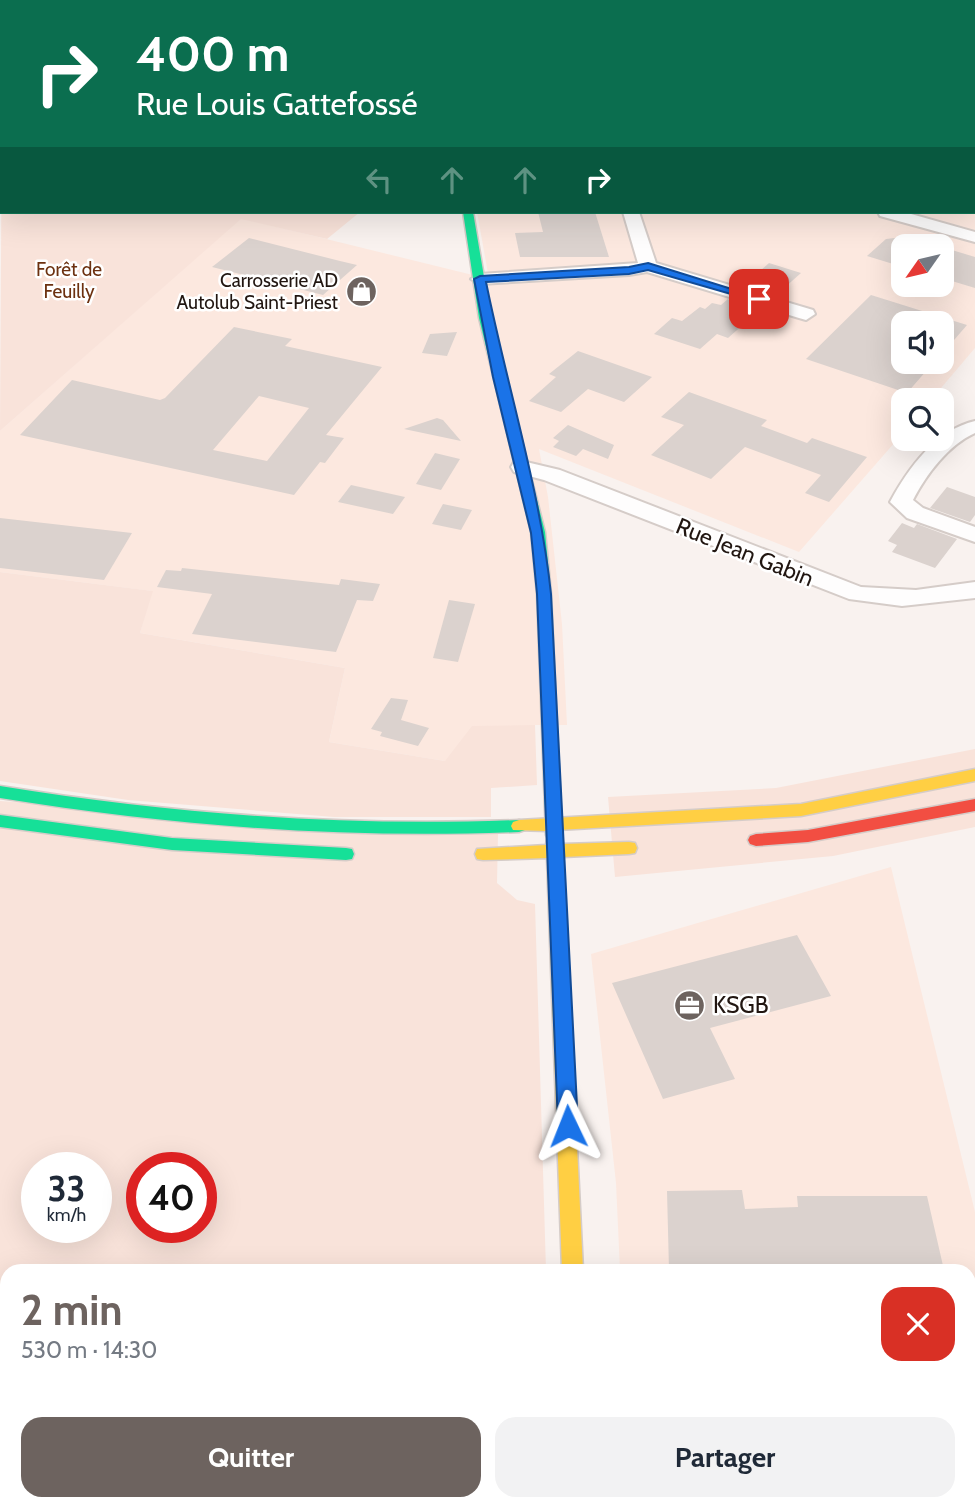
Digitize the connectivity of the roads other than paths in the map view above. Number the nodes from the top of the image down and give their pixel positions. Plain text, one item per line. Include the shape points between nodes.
1 (468, 214) edge
2 (632, 214) edge
3 (893, 214) edge
4 (975, 237) edge
5 (648, 266) junction
6 (480, 279) junction
7 (806, 314) dead end
8 (975, 427) edge
9 (522, 467) junction
10 (975, 535) edge
11 (975, 590) edge
12 (975, 775) edge
13 (0, 792) edge
14 (975, 805) edge
15 (0, 821) edge
16 (555, 825) junction
17 (741, 841) dead end
18 (646, 847) dead end
19 (556, 852) junction
20 (360, 854) dead end
21 (470, 854) dead end
22 (572, 1264) edge

1 - 6 main road
2 - 5 street
3 - 4 street
5 - 6 street
5 - 7 street
6 - 9 main road
8 - 10 street via 954,435 906,490 901,502 915,513
9 - 11 street, Rue Jean Gabin via 846,591 881,599 920,600
9 - 16 main road via 538,533 544,594
12 - 16 main road via 801,810
13 - 16 main road via 110,811 295,827
14 - 17 main road via 808,836
15 - 20 main road via 108,838 290,854
16 - 19 main road
18 - 19 main road
19 - 21 main road
19 - 22 main road

